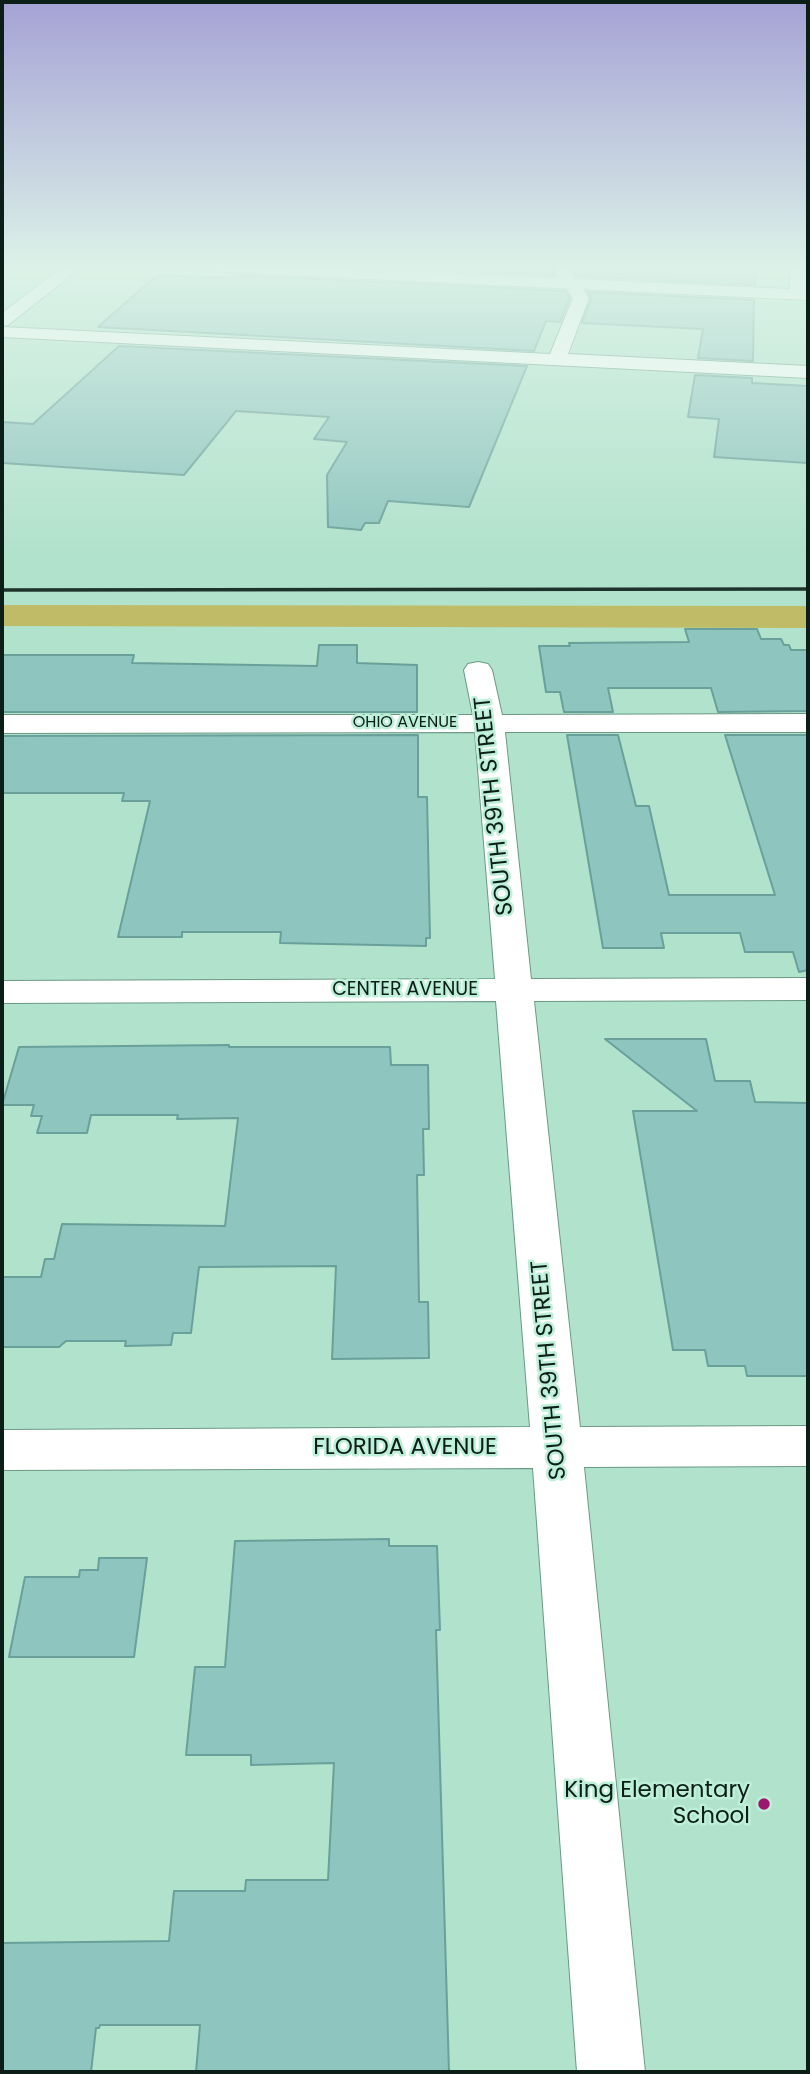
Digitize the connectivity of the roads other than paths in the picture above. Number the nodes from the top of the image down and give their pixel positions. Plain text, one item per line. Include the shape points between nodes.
1 (594, 362) edge
2 (808, 372) edge
3 (478, 670) dead end
4 (489, 723) junction
5 (808, 723) edge
6 (2, 724) edge
7 (808, 989) edge
8 (514, 990) junction
9 (2, 992) edge
10 (808, 1446) edge
11 (557, 1447) junction
12 (2, 1450) edge
13 (611, 2072) edge

1 - 2 street
3 - 4 street, SOUTH 39TH STREET
4 - 5 street, OHIO AVENUE
4 - 6 street, OHIO AVENUE
4 - 8 street, SOUTH 39TH STREET
7 - 8 street, CENTER AVENUE
8 - 9 street, CENTER AVENUE
8 - 11 street, SOUTH 39TH STREET
10 - 11 street, FLORIDA AVENUE
11 - 12 street, FLORIDA AVENUE
11 - 13 street, SOUTH 39TH STREET

